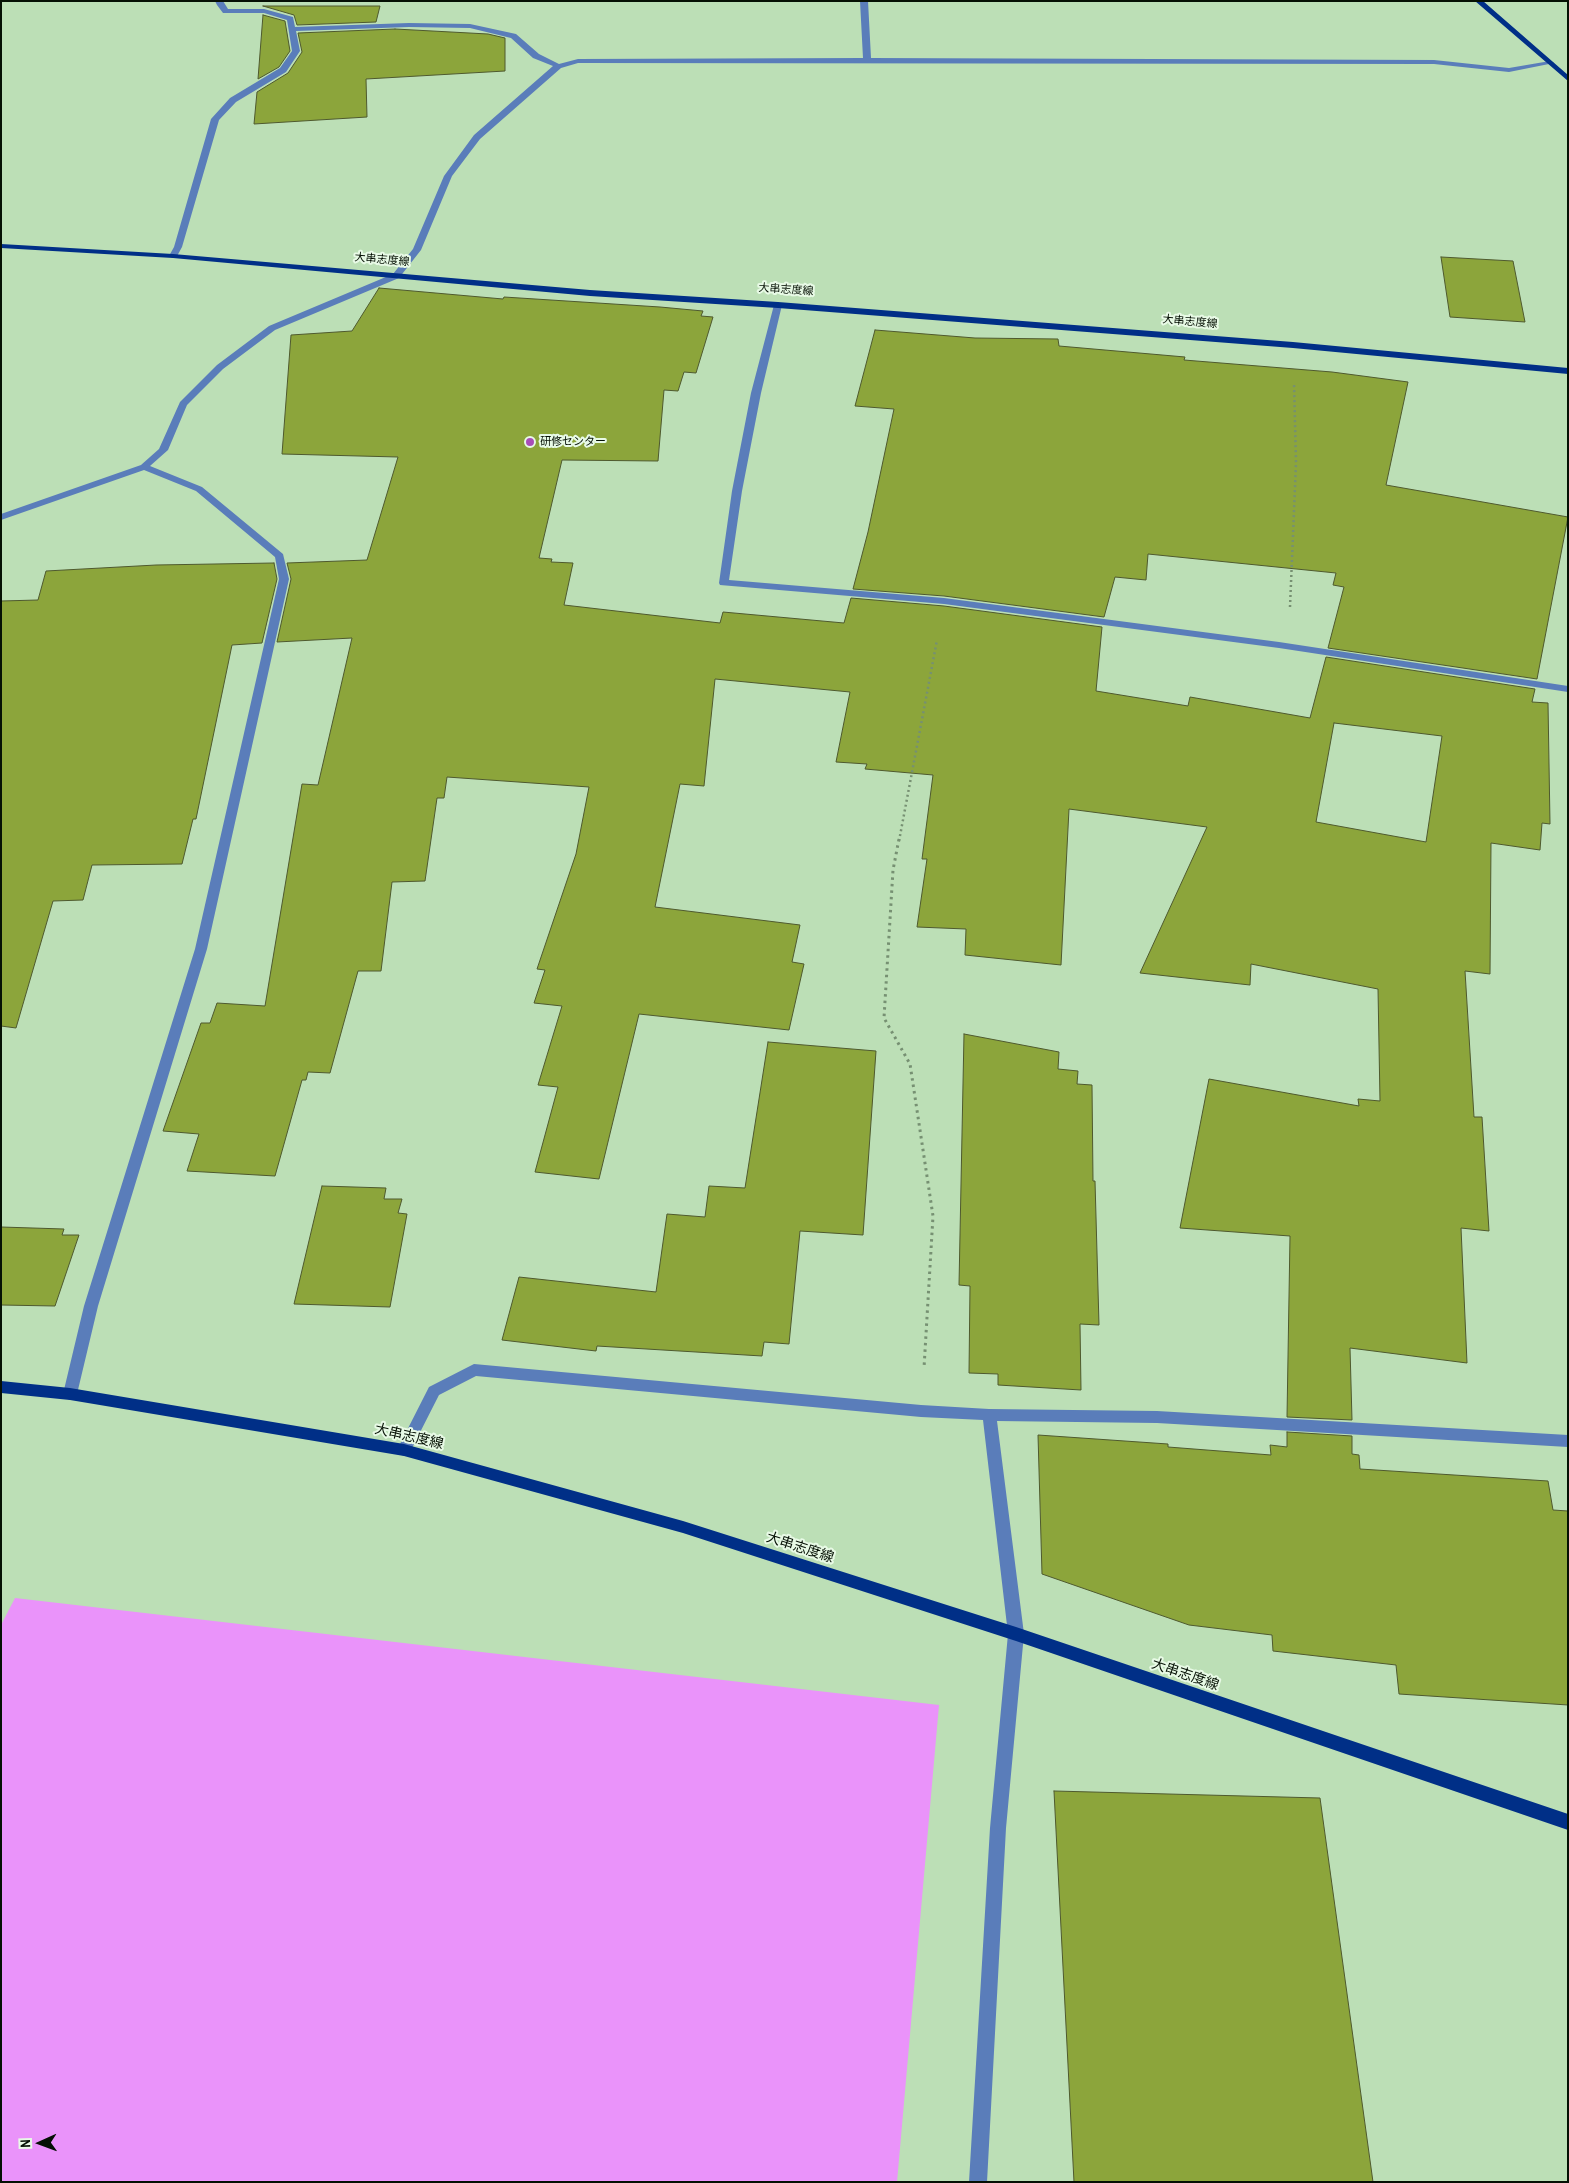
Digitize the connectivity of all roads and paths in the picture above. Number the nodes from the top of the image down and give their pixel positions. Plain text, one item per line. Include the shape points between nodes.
1 (219, 1) edge
2 (864, 1) edge
3 (1478, 1) edge
4 (292, 28) junction
5 (867, 60) junction
6 (1550, 63) junction
7 (558, 66) junction
8 (1568, 79) edge
9 (1, 246) edge
10 (173, 256) junction
11 (396, 276) junction
12 (778, 304) junction
13 (1293, 345) junction
14 (1568, 371) edge
15 (144, 467) junction
16 (1, 517) edge
17 (944, 601) junction
18 (1279, 645) junction
19 (1568, 689) edge
20 (1, 1387) edge
21 (70, 1394) junction
22 (921, 1411) junction
23 (989, 1415) junction
24 (1568, 1442) edge
25 (404, 1450) junction
26 (1016, 1634) junction
27 (1568, 1822) edge
28 (978, 2182) edge

1 - 4 street via 226,11 264,12 290,19
2 - 5 street
3 - 6 main road
4 - 7 street via 470,26 513,36 536,56
4 - 10 street via 296,51 283,70 233,100 215,119
5 - 6 street via 1434,62 1509,70
5 - 7 street via 578,61
6 - 8 main road
7 - 11 street via 477,137 448,176 417,250
9 - 10 main road, 大串志度線
10 - 11 main road, 大串志度線
11 - 12 main road, 大串志度線 via 590,293
11 - 15 street via 272,328 220,367 182,404 163,450
12 - 13 main road, 大串志度線
12 - 17 street via 737,491 724,583
13 - 14 main road, 大串志度線
13 - 18 path via 1294,559 1290,607
15 - 16 street
15 - 21 street via 199,489 280,556 284,579 201,949 91,1306
17 - 18 street
17 - 22 path via 893,870 884,1018 910,1064 933,1216
18 - 19 street
20 - 21 main road, 大串志度線
21 - 25 main road, 大串志度線
22 - 23 street
22 - 25 street via 474,1370 434,1390
23 - 24 street via 1157,1417
23 - 26 street
25 - 26 main road, 大串志度線 via 683,1527
26 - 27 main road, 大串志度線
26 - 28 street via 998,1828

